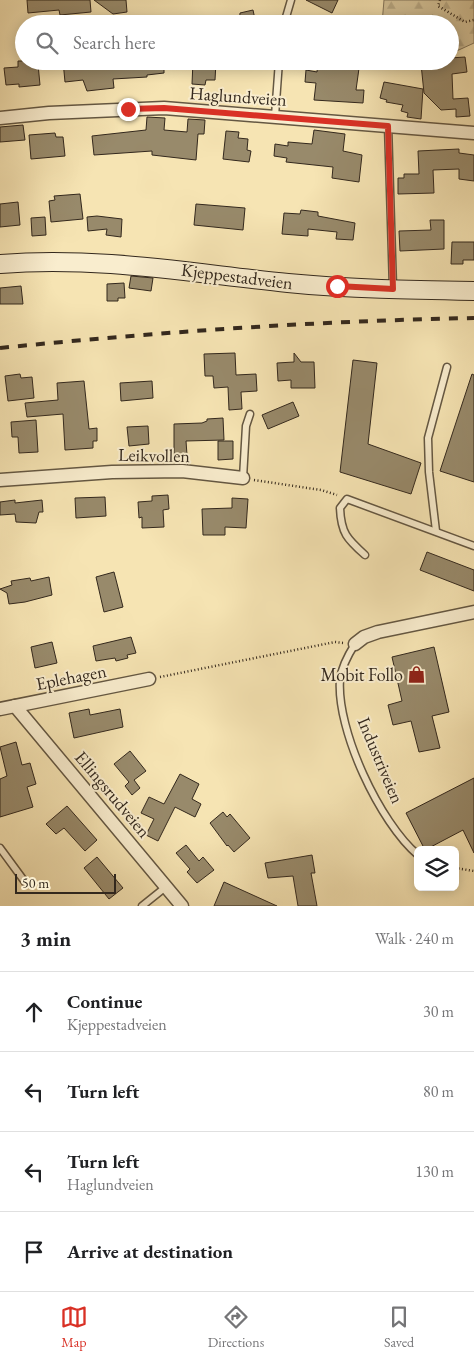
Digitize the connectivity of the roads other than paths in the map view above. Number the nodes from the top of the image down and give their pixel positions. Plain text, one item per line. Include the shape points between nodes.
1 (291, 0) edge
2 (287, 15) edge
3 (278, 70) edge
4 (275, 116) junction
5 (0, 118) edge
6 (388, 126) junction
7 (474, 133) edge
8 (0, 264) edge
9 (393, 289) junction
10 (474, 291) edge
11 (447, 367) dead end
12 (250, 414) dead end
13 (243, 478) joint
14 (0, 480) edge
15 (436, 531) junction
16 (474, 546) edge
17 (365, 555) dead end
18 (474, 612) edge
19 (355, 644) joint
20 (149, 679) road end
21 (15, 706) junction
22 (0, 709) edge
23 (0, 848) edge
24 (414, 852) edge
25 (25, 882) dead end
26 (167, 886) junction
27 (142, 906) edge
28 (182, 906) edge

1 - 2 lane
3 - 4 lane
4 - 5 street, Haglundveien via 164,108
4 - 6 street, Haglundveien
6 - 7 street, Haglundveien
6 - 9 lane
8 - 9 main road, Kjeppestadveien via 57,260 109,262 303,284
9 - 10 main road, Kjeppestadveien
11 - 15 lane via 428,438
12 - 13 lane via 246,426
13 - 14 street, Leikvollen via 182,471
15 - 16 lane
15 - 17 lane via 346,498 340,508 343,531
18 - 19 street via 378,632
19 - 24 lane, Industriveien via 345,660 340,679 342,712 350,743 391,826
20 - 21 street, Eplehagen
21 - 22 street, Eplehagen
21 - 26 street, Ellingsrudveien
23 - 25 lane
26 - 27 lane
26 - 28 street, Ellingsrudveien

